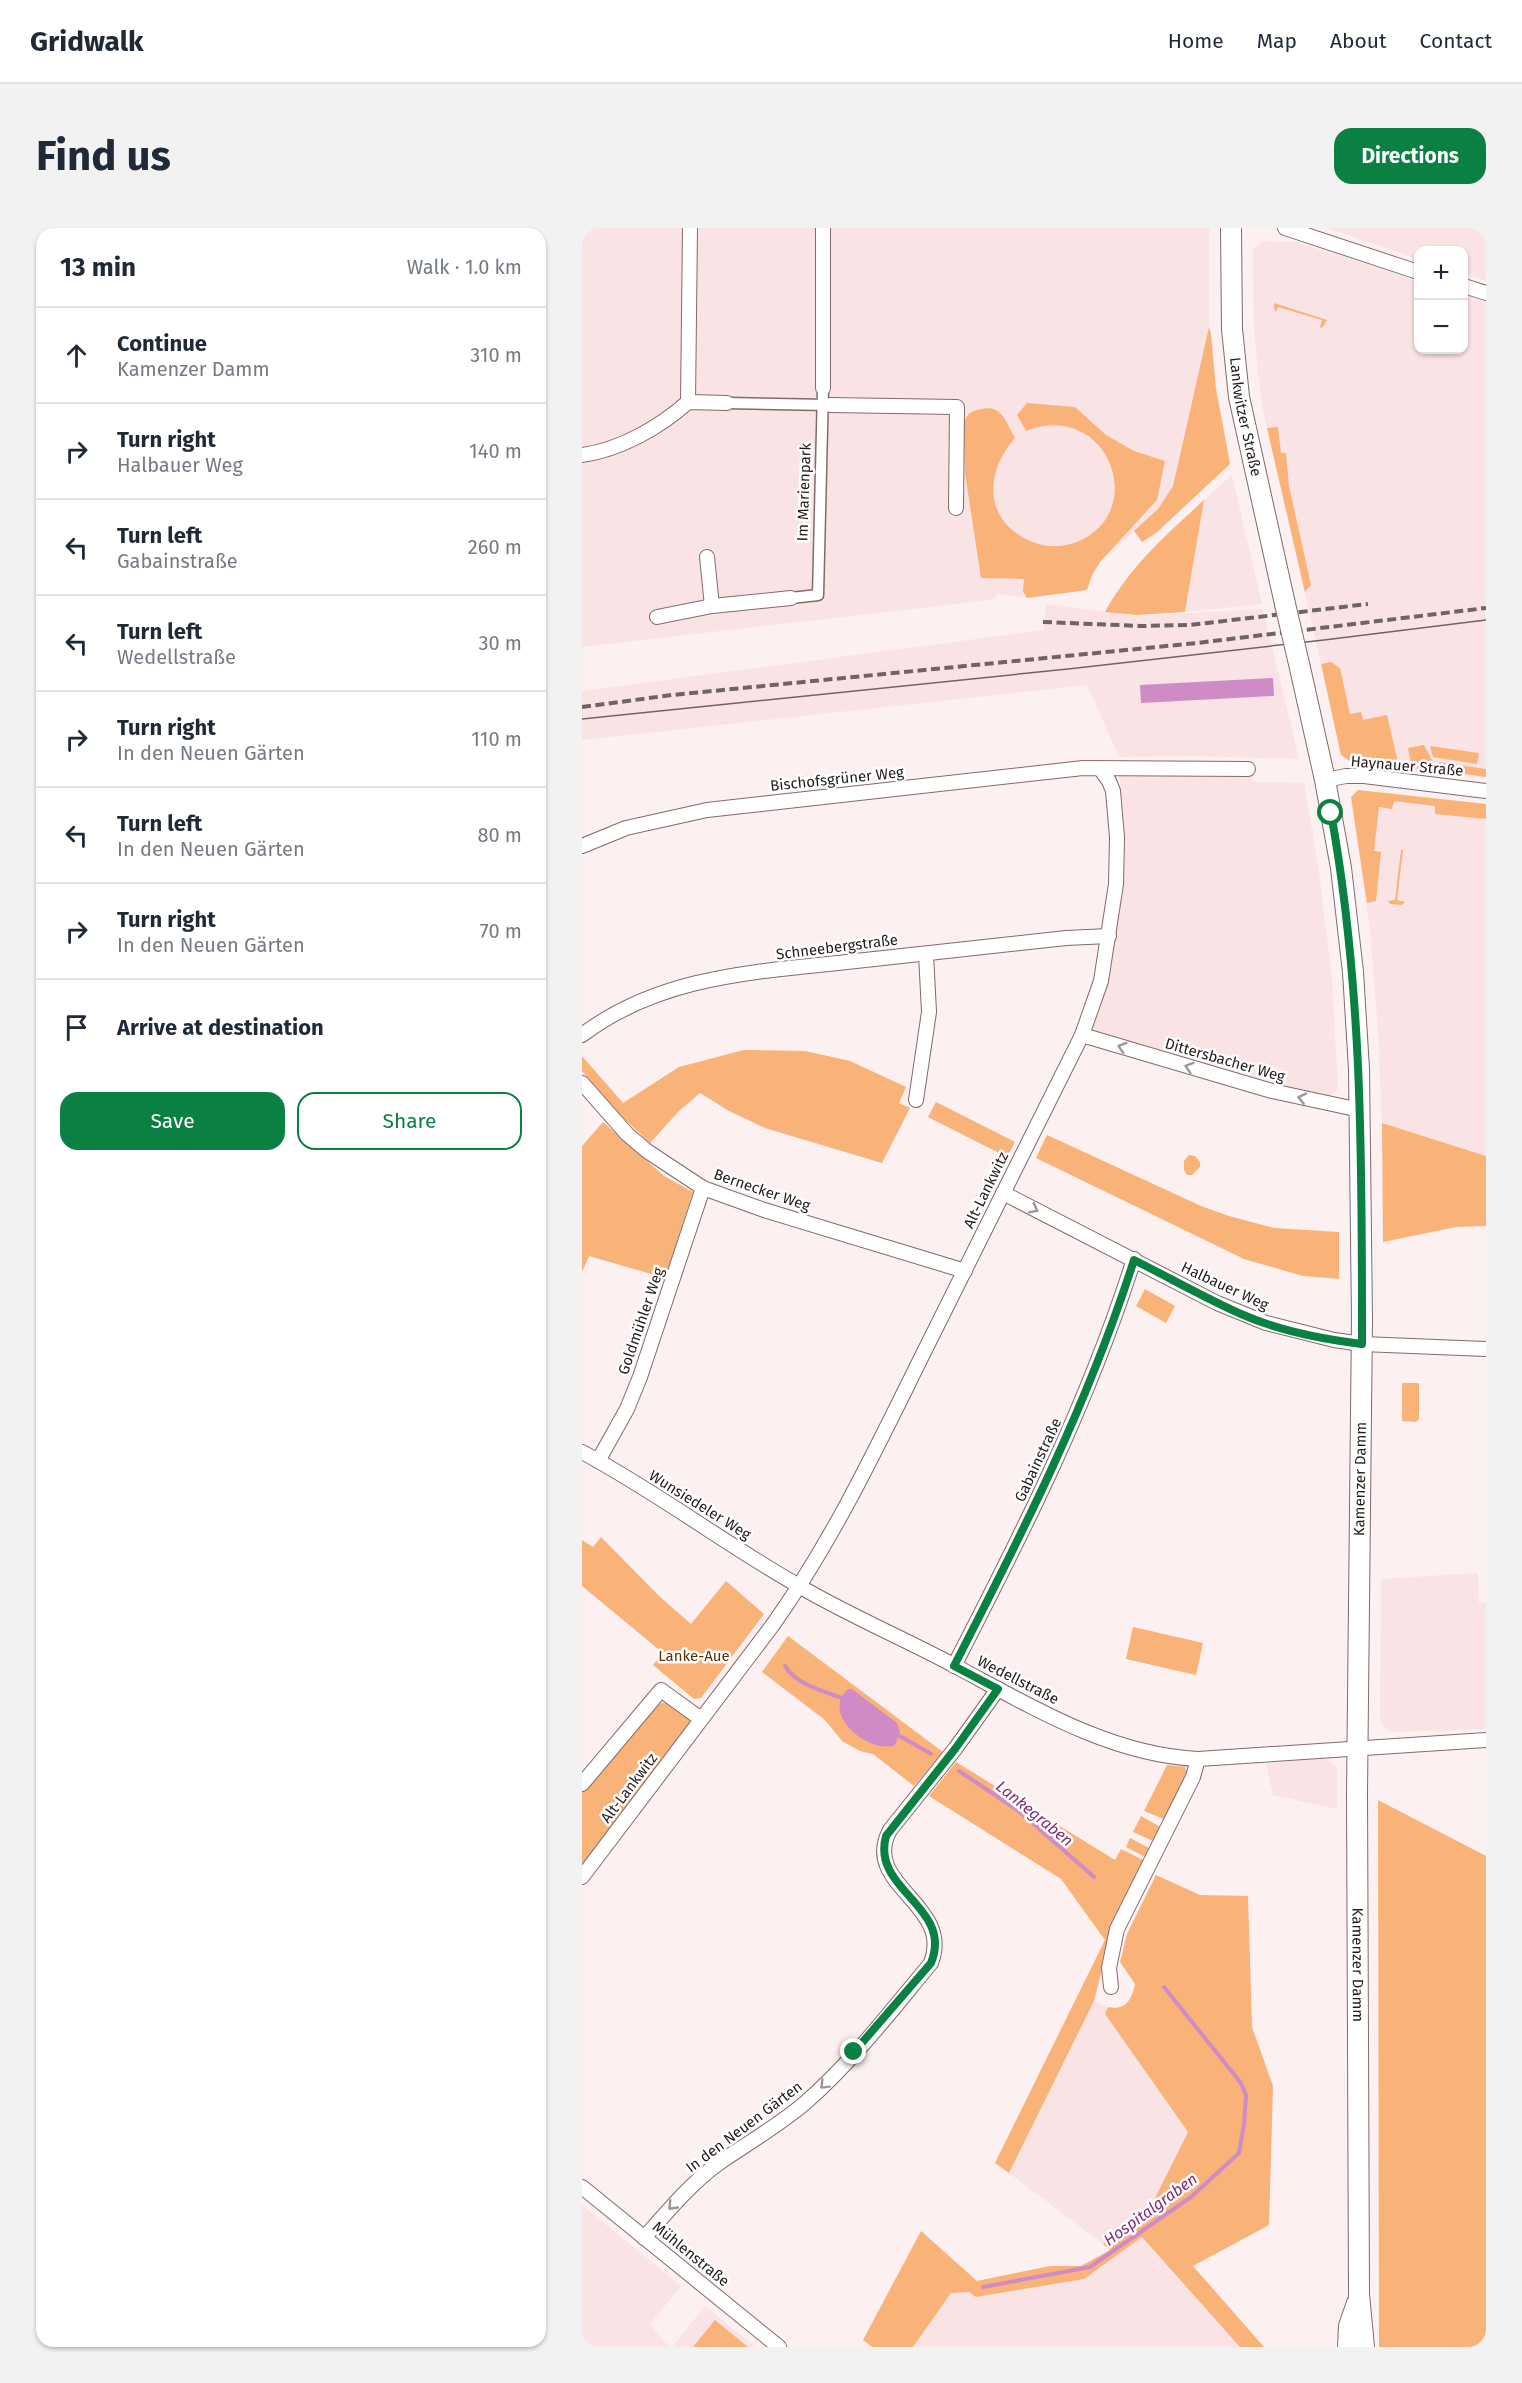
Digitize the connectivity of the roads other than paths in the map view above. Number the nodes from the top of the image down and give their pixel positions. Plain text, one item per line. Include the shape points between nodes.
1 (690, 228) edge
2 (823, 228) edge
3 (1231, 228) edge
4 (1285, 228) edge
5 (1414, 270) edge
6 (823, 388) joint
7 (688, 402) junction
8 (727, 403) joint
9 (826, 405) junction
10 (582, 455) edge
11 (956, 508) dead end
12 (707, 557) dead end
13 (791, 598) joint
14 (712, 606) junction
15 (657, 617) dead end
16 (1300, 668) joint
17 (1248, 769) dead end
18 (1101, 770) junction
19 (1325, 780) junction
20 (1486, 791) edge
21 (582, 846) edge
22 (1109, 936) junction
23 (926, 954) junction
24 (582, 1035) edge
25 (1082, 1035) junction
26 (582, 1083) edge
27 (916, 1100) dead end
28 (1360, 1110) junction
29 (703, 1188) junction
30 (1003, 1194) junction
31 (1134, 1260) junction
32 (965, 1271) junction
33 (1362, 1344) junction
34 (1486, 1348) edge
35 (582, 1452) edge
36 (598, 1461) junction
37 (800, 1587) junction
38 (954, 1666) junction
39 (998, 1689) junction
40 (701, 1719) junction
41 (1486, 1740) edge
42 (1358, 1747) junction
43 (1198, 1759) junction
44 (582, 1784) edge
45 (582, 1877) edge
46 (1111, 1988) dead end
47 (582, 2187) edge
48 (644, 2238) junction
49 (1359, 2294) junction
50 (778, 2347) edge
51 (1348, 2347) edge
52 (1364, 2347) edge

1 - 7 street
2 - 6 street, Im Marienpark
3 - 16 main road, Lankwitzer Straße, bridge via 1232,329 1239,397
4 - 5 street
6 - 9 street, Im Marienpark
7 - 8 street
7 - 10 street via 669,418 620,444
8 - 9 street
9 - 11 street via 957,407
9 - 13 street, Im Marienpark via 818,595
12 - 14 street
13 - 14 street, Im Marienpark
14 - 15 street, Im Marienpark
16 - 19 main road, Kamenzer Damm
17 - 18 street
18 - 21 street, Bischofsgrüner Weg via 1083,768 707,810 626,828
18 - 22 street, Alt-Lankwitz via 1113,791 1117,837
19 - 20 street, Haynauer Straße via 1364,776
19 - 28 main road, Kamenzer Damm via 1350,937
22 - 23 street, Schneebergstraße
22 - 25 street, Alt-Lankwitz via 1101,981
23 - 24 street, Schneebergstraße via 707,979 635,1004
23 - 27 street via 929,1012
28 -> 25 street, Dittersbacher Weg via 1272,1091
25 - 30 street, Alt-Lankwitz
26 - 29 street, Bernecker Weg via 627,1134
28 - 33 main road, Kamenzer Damm
29 - 32 street, Bernecker Weg
29 - 36 street, Goldmühler Weg via 640,1377
30 -> 31 street, Halbauer Weg
30 - 32 street, Alt-Lankwitz
31 - 33 street, Halbauer Weg via 1258,1321 1334,1341
31 - 38 street, Gabainstraße via 1089,1388 1061,1452
32 - 37 street, Alt-Lankwitz via 842,1517
33 - 34 street, Halbauer Weg
33 - 42 main road, Kamenzer Damm
35 - 36 street, Wunsiedeler Weg
36 - 37 street, Wunsiedeler Weg
37 - 38 street, Wedellstraße
37 - 40 street, Alt-Lankwitz
38 - 39 street, Wedellstraße
39 - 43 street, Wedellstraße via 1119,1745
39 -> 48 street, In den Neuen Gärten via 884,1843 890,1873 927,1917 933,1930 931,1963 819,2090 777,2125 717,2165
40 - 44 street via 661,1690
40 - 45 street, Alt-Lankwitz
41 - 42 street, Wedellstraße
42 - 43 street, Wedellstraße
42 - 49 main road, Kamenzer Damm
43 - 46 street via 1193,1777 1117,1929 1109,1968
47 - 48 street, Mühlenstraße
48 - 50 street, Mühlenstraße
49 - 51 main road, Kamenzer Damm
49 - 52 main road, Kamenzer Damm

